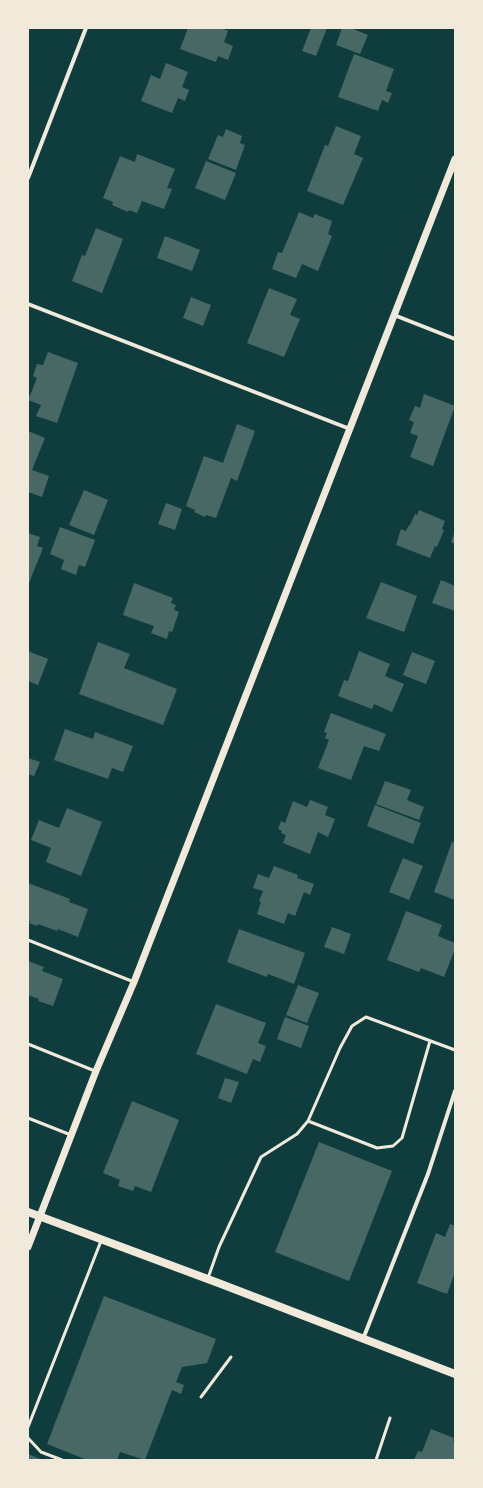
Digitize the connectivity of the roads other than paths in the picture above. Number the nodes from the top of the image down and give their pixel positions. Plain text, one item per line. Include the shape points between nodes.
1 (86, 28) edge
2 (455, 159) edge
3 (28, 178) edge
4 (28, 304) edge
5 (394, 315) junction
6 (455, 339) edge
7 (350, 429) junction
8 (28, 940) edge
9 (134, 982) junction
10 (430, 1041) junction
11 (28, 1044) edge
12 (455, 1050) edge
13 (96, 1071) junction
14 (455, 1091) edge
15 (28, 1118) edge
16 (308, 1121) junction
17 (71, 1134) junction
18 (28, 1212) edge
19 (40, 1217) junction
20 (102, 1240) junction
21 (28, 1247) edge
22 (207, 1279) junction
23 (363, 1339) junction
24 (231, 1357) dead end
25 (455, 1374) edge
26 (201, 1398) dead end
27 (390, 1418) dead end
28 (28, 1427) edge
29 (28, 1438) edge
30 (62, 1460) edge
31 (376, 1460) edge

1 - 3 street
2 - 5 street
4 - 7 street
5 - 6 street
5 - 7 street
7 - 9 street
8 - 9 lane
9 - 13 street
10 - 12 lane
10 - 16 lane via 366,1018 352,1026
10 - 16 lane via 402,1138 393,1146 377,1148
11 - 13 lane
13 - 17 street
14 - 23 street via 433,1162
15 - 17 lane
16 - 22 lane via 297,1134 261,1157 219,1246
17 - 19 street
18 - 19 main road
19 - 20 main road
19 - 21 street
20 - 22 main road
20 - 28 lane
22 - 23 main road
23 - 25 main road
24 - 26 lane
27 - 31 lane
29 - 30 lane via 41,1452

